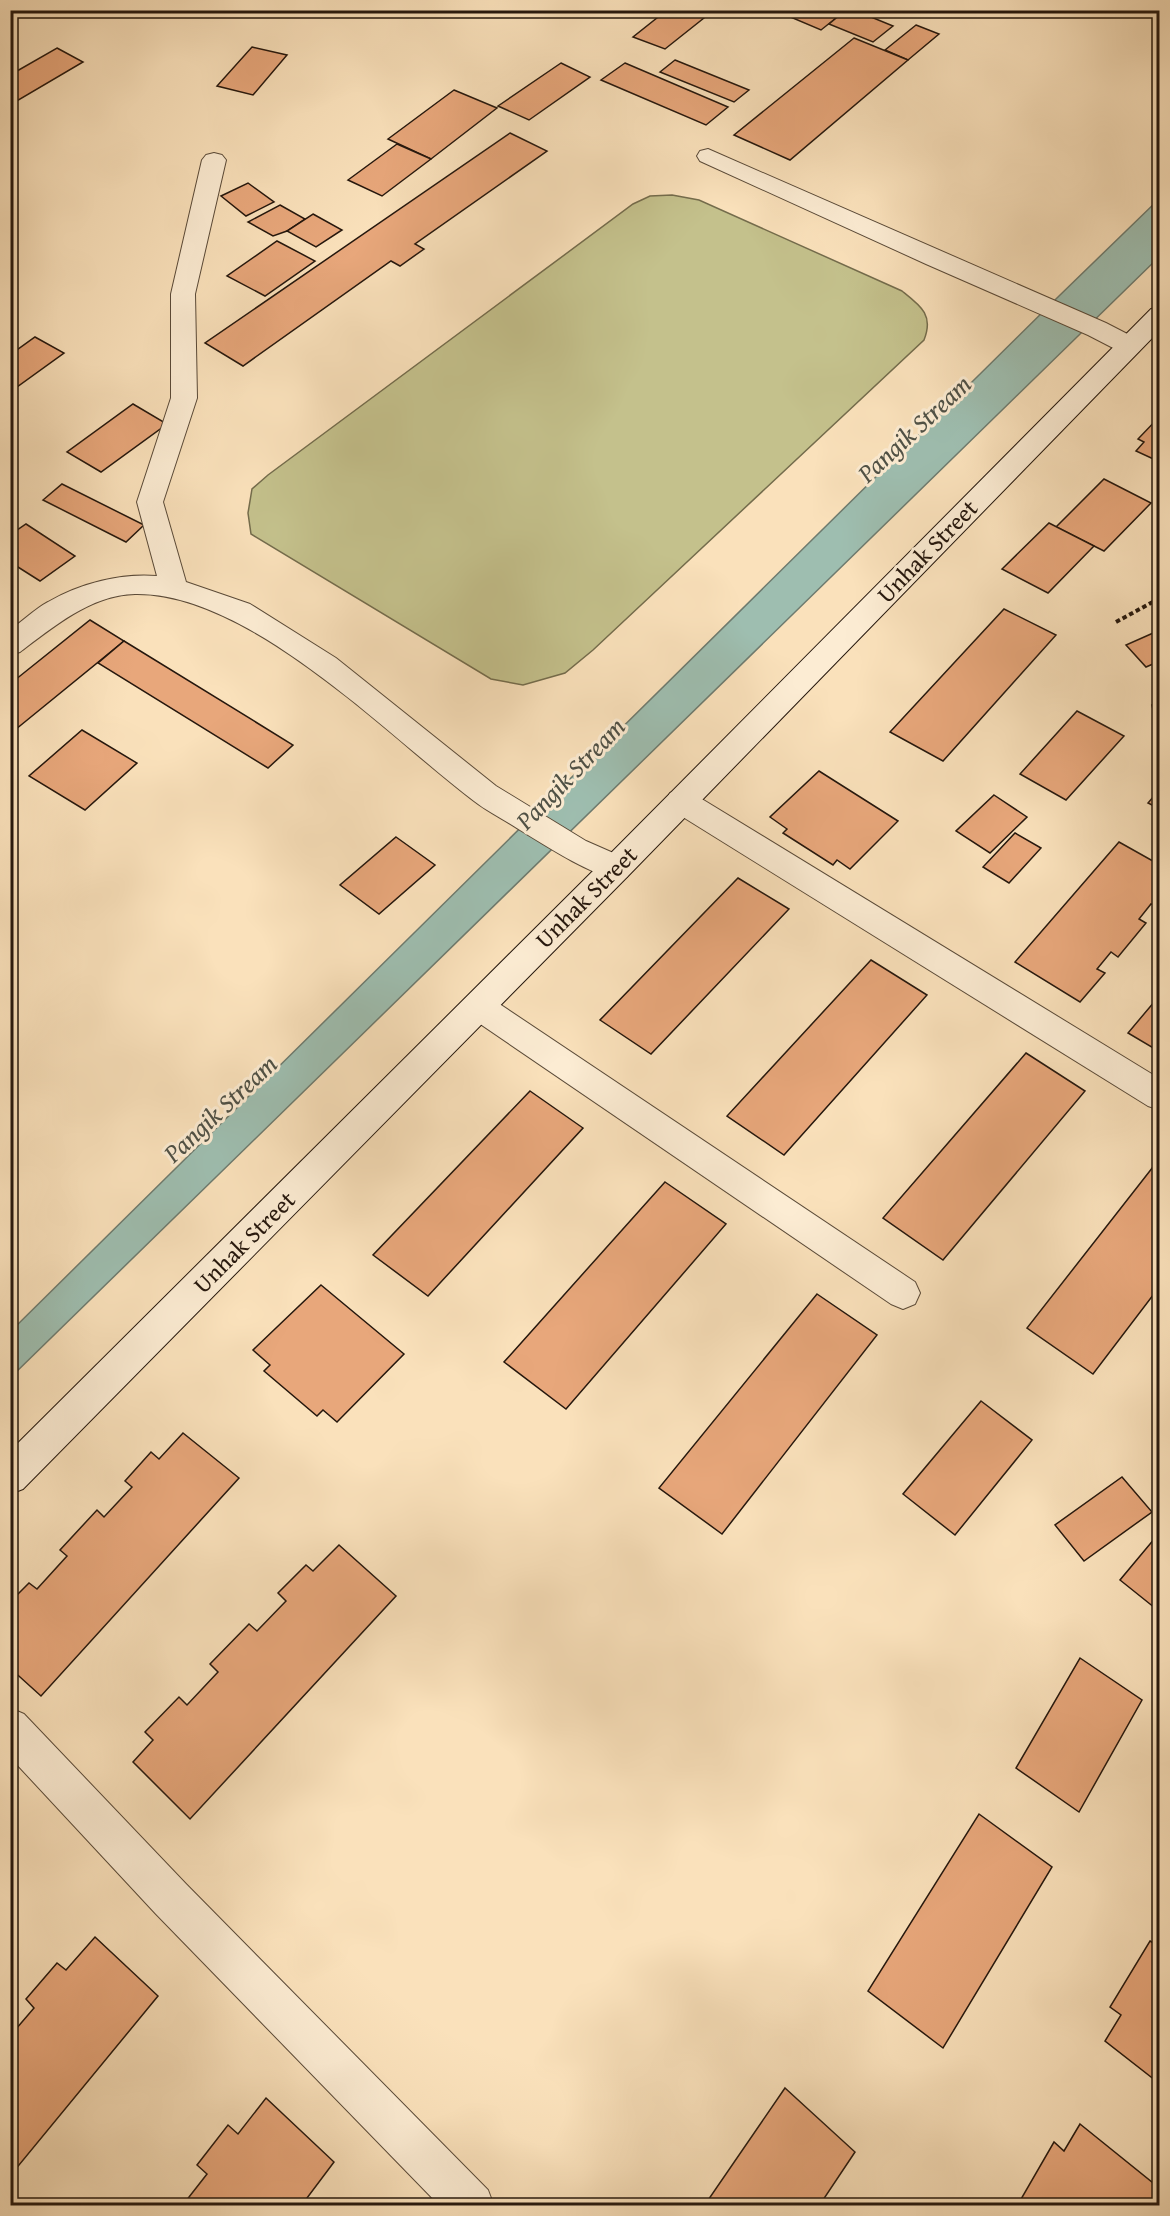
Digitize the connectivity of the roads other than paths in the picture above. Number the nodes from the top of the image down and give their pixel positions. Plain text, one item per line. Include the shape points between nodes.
1 (708, 156) dead end
2 (214, 160) dead end
3 (1160, 315) edge
4 (1128, 345) junction
5 (174, 588) junction
6 (10, 645) edge
7 (681, 801) junction
8 (615, 868) junction
9 (478, 1006) junction
10 (1160, 1096) edge
11 (903, 1293) dead end
12 (10, 1477) edge
13 (10, 1728) edge
14 (472, 2205) edge

1 - 4 street
2 - 5 street via 183,294 184,398 150,502
3 - 4 street, Unhak Street
4 - 7 street, Unhak Street
5 - 6 street via 134,584 94,593 58,609
5 - 8 street via 240,611 326,665 486,794 575,849
7 - 8 street, Unhak Street
7 - 10 street
8 - 9 street, Unhak Street
9 - 11 street
9 - 12 street, Unhak Street
13 - 14 street via 171,1899

